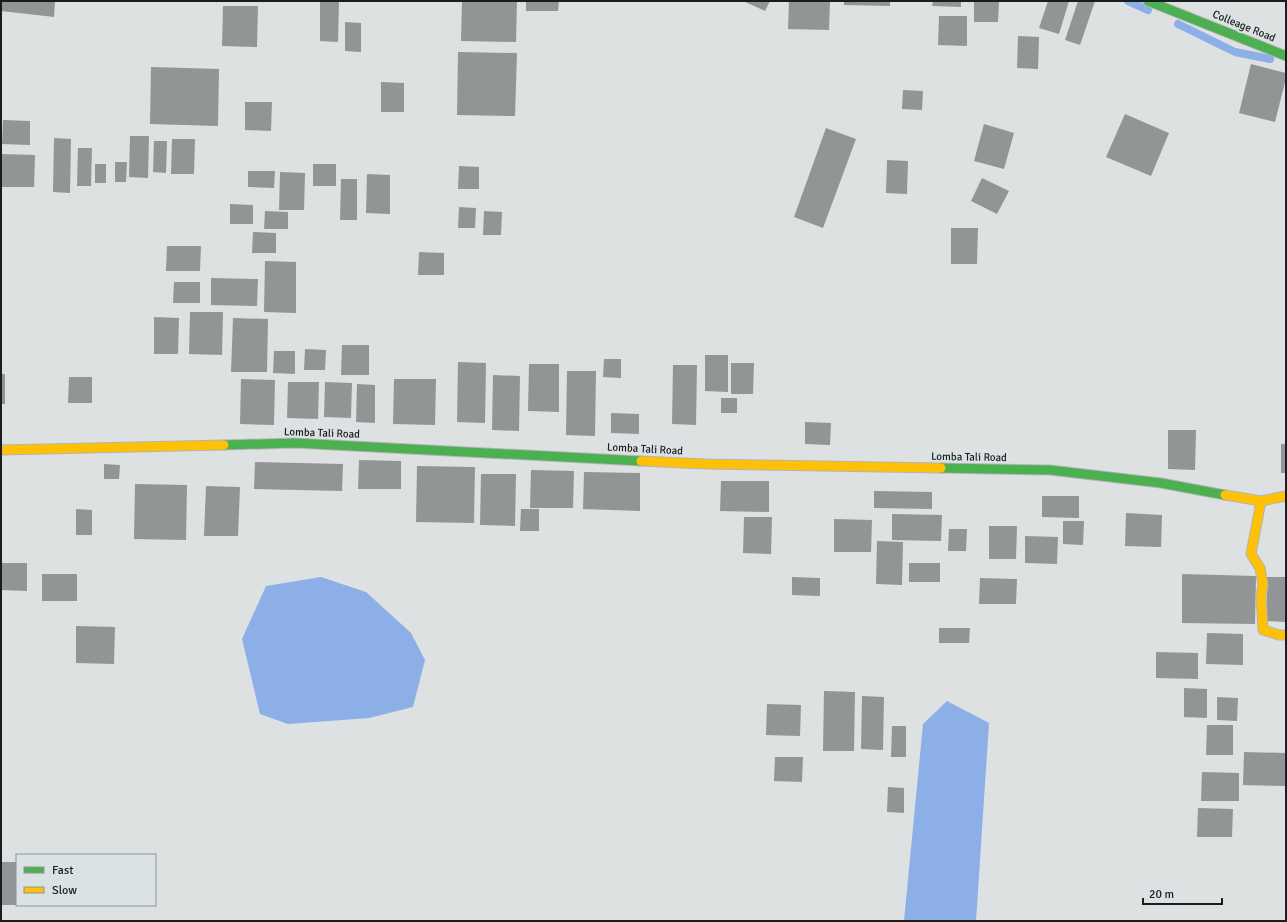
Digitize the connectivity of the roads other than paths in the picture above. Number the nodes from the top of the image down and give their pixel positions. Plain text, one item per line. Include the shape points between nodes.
1 (1148, 1) edge
2 (1286, 56) edge
3 (1, 450) edge
4 (1286, 496) edge
5 (1261, 502) junction
6 (1286, 635) edge

1 - 2 street, Colleage Road
3 - 5 street, Lomba Tali Road via 295,443 706,464 1050,470 1161,483
4 - 5 street, Lomba Tali Road
5 - 6 street via 1251,554 1260,568 1263,586 1263,630

